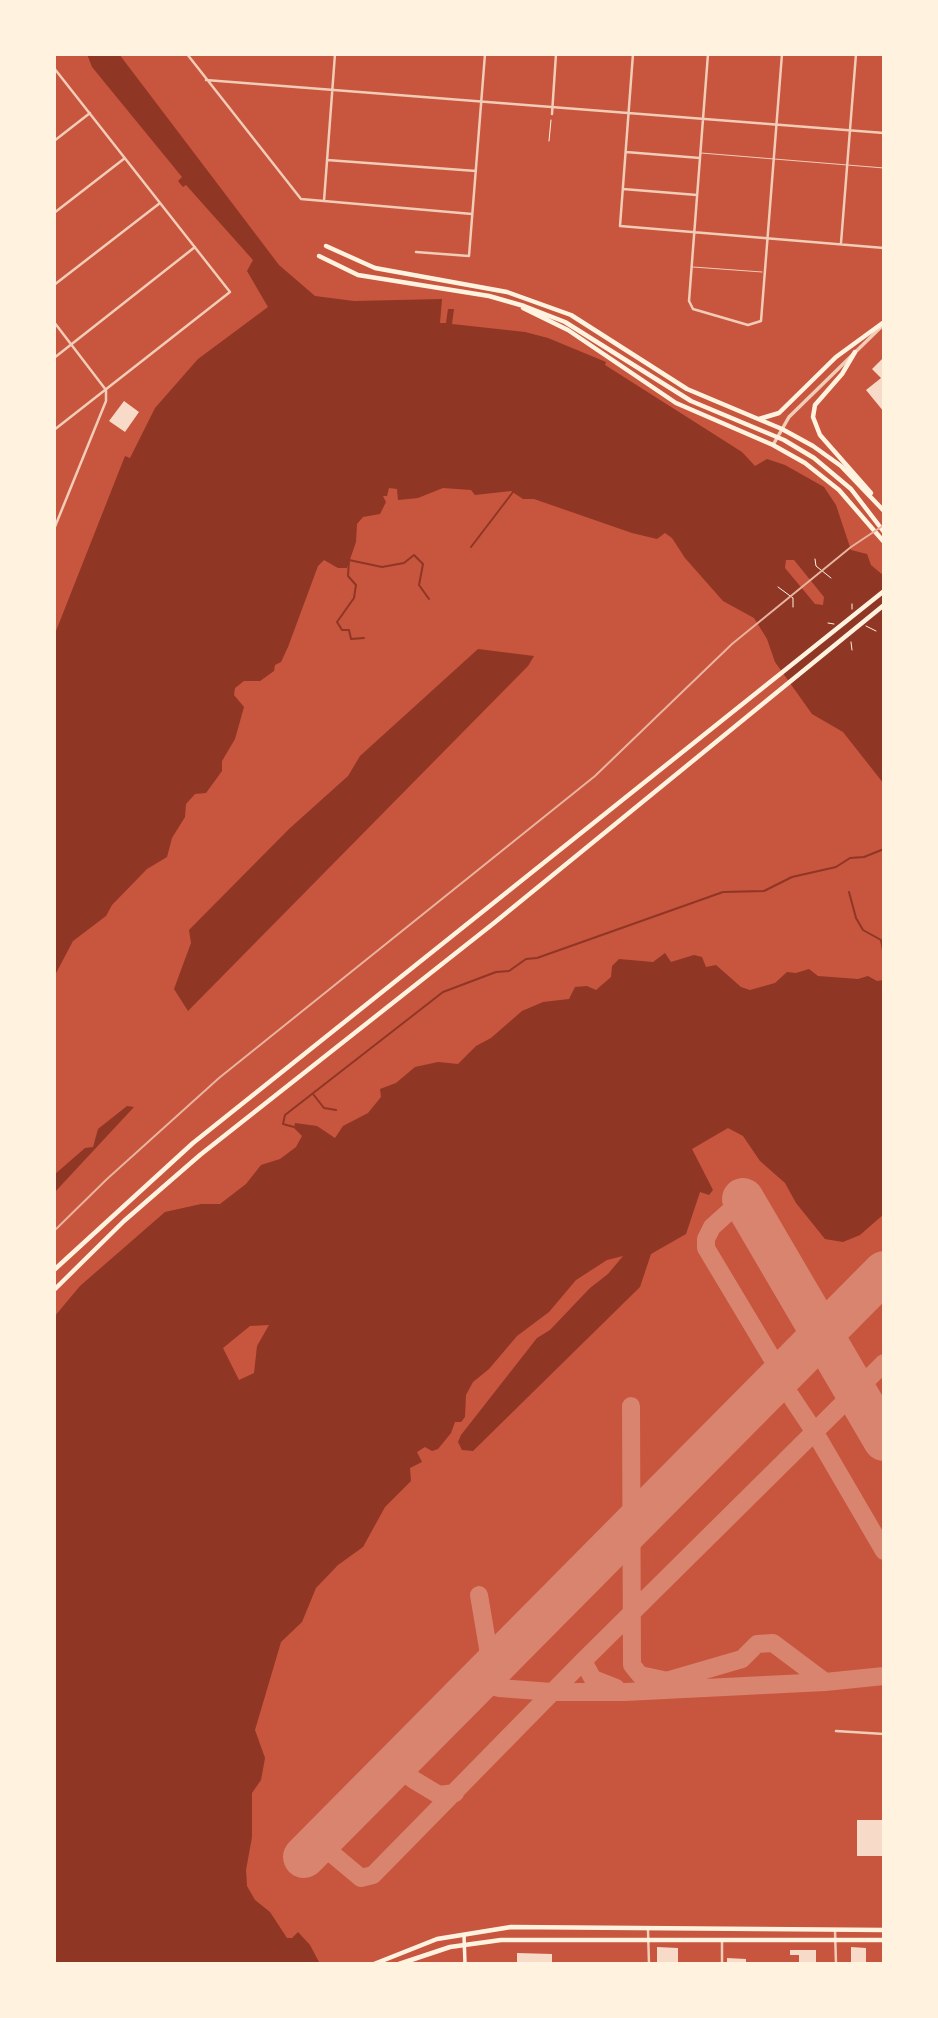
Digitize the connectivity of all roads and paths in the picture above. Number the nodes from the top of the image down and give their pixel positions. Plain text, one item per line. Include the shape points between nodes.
1 (187, 54) edge
2 (335, 54) edge
3 (485, 54) edge
4 (556, 54) edge
5 (634, 54) edge
6 (708, 54) edge
7 (782, 54) edge
8 (856, 54) edge
9 (54, 68) edge
10 (206, 79) junction
11 (332, 89) junction
12 (481, 100) junction
13 (552, 107) junction
14 (90, 113) junction
15 (629, 113) junction
16 (552, 114) joint
17 (703, 119) junction
18 (776, 125) junction
19 (850, 131) junction
20 (884, 133) edge
21 (54, 141) edge
22 (549, 141) dead end
23 (626, 152) junction
24 (700, 155) junction
25 (125, 158) junction
26 (774, 159) junction
27 (327, 160) junction
28 (848, 165) junction
29 (884, 168) edge
30 (475, 171) junction
31 (623, 189) junction
32 (697, 195) junction
33 (323, 202) junction
34 (160, 203) junction
35 (54, 213) edge
36 (472, 214) junction
37 (694, 232) junction
38 (767, 239) junction
39 (841, 244) junction
40 (326, 246) dead end
41 (195, 247) junction
42 (884, 248) edge
43 (416, 252) dead end
44 (319, 256) dead end
45 (691, 267) junction
46 (765, 272) junction
47 (54, 285) edge
48 (513, 302) junction
49 (54, 322) edge
50 (884, 323) edge
51 (72, 344) junction
52 (855, 352) junction
53 (54, 358) edge
54 (106, 390) junction
55 (759, 419) junction
56 (54, 430) edge
57 (773, 445) junction
58 (884, 511) edge
59 (54, 529) edge
60 (884, 532) edge
61 (884, 542) edge
62 (815, 559) dead end
63 (831, 578) dead end
64 (778, 587) dead end
65 (884, 591) edge
66 (884, 605) edge
67 (793, 607) dead end
68 (54, 1270) edge
69 (54, 1290) edge
70 (836, 1731) dead end
71 (884, 1734) edge
72 (648, 1930) junction
73 (835, 1930) junction
74 (884, 1930) edge
75 (464, 1933) junction
76 (648, 1940) junction
77 (722, 1940) junction
78 (836, 1940) junction
79 (884, 1940) edge
80 (464, 1944) junction
81 (374, 1964) edge
82 (399, 1964) edge
83 (465, 1964) edge
84 (649, 1964) edge
85 (722, 1964) edge
86 (836, 1964) edge

1 - 10 street
2 - 11 street
3 - 12 street
4 - 13 street
5 - 15 street
6 - 17 street
7 - 18 street
8 - 19 street
9 - 14 street
10 - 11 street
10 - 33 street via 299,198
11 - 12 street
11 - 27 street
12 - 13 street
12 - 30 street
13 - 15 street
13 - 16 street
14 - 21 street
14 - 25 street
15 - 17 street
15 - 23 street
16 - 22 path
17 - 18 street
17 - 24 street
18 - 19 street
18 - 26 street
19 - 20 street
19 - 28 street
23 - 24 street
23 - 31 street
24 - 26 lane
24 - 32 street
25 - 34 street
25 - 35 street
26 - 28 lane
26 - 38 street
27 - 30 street
27 - 33 street
28 - 29 lane
28 - 39 street
30 - 36 street
31 - 32 street
31 - 37 street via 620,226
32 - 37 street
33 - 36 street
34 - 41 street
34 - 47 street
36 - 43 street via 469,256
37 - 38 street
37 - 45 street
38 - 39 street
38 - 46 street
39 - 42 street
40 - 55 highway via 386,271 490,288 550,306 602,332 687,389
41 - 51 street
41 - 54 street via 230,292
44 - 48 highway via 369,278
45 - 46 lane
45 - 46 street via 689,301 693,309 751,325 761,321
48 - 57 highway via 568,330 676,403
48 - 60 highway via 585,332 691,401 804,452 845,483
49 - 51 street
50 - 52 street
50 - 55 highway via 845,350 779,413
51 - 53 street
51 - 54 street
52 - 57 street via 782,426
52 - 58 highway via 815,405 814,422
54 - 56 street
54 - 59 street via 106,401
55 - 58 highway via 832,458
57 - 61 highway via 820,473
62 - 63 path via 816,566
64 - 67 path via 793,598
65 - 68 highway via 193,1143
66 - 69 highway via 529,895 200,1155
70 - 71 street
72 - 73 highway
72 - 75 highway via 510,1927
72 - 76 street
73 - 74 highway
73 - 78 street
75 - 80 main road
75 - 81 highway via 426,1942
76 - 77 highway
76 - 80 highway
76 - 84 street
77 - 78 highway
77 - 85 street
78 - 79 highway
78 - 86 street
80 - 82 highway
80 - 83 main road

